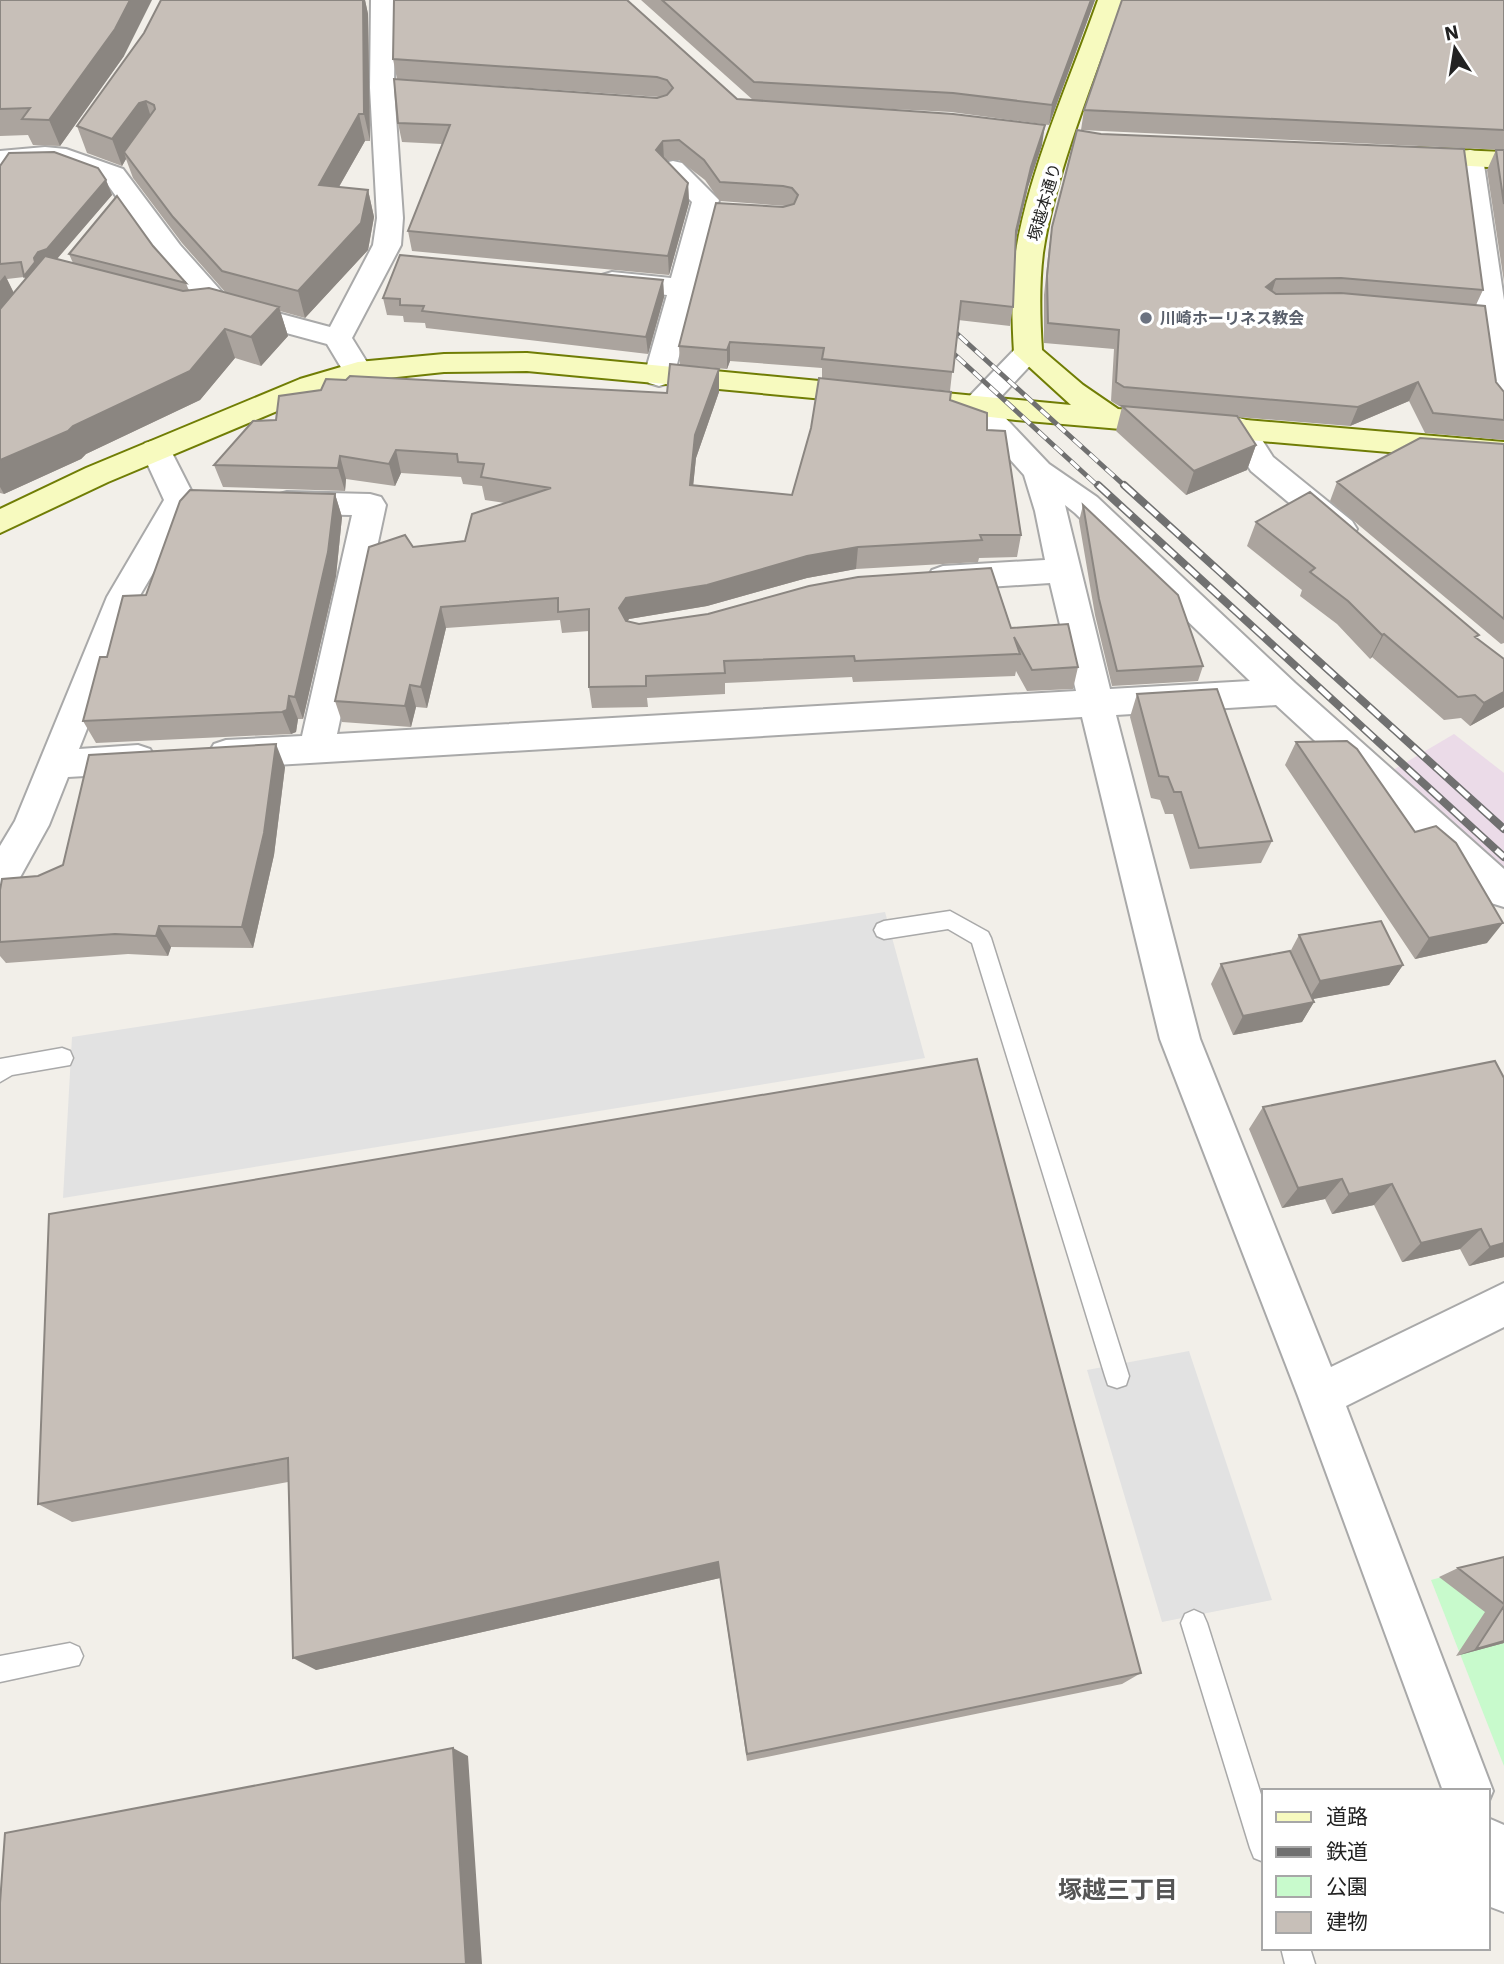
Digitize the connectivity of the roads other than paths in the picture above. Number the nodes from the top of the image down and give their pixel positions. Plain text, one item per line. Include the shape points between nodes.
1 (383, 0) edge
2 (1110, 0) edge
3 (382, 88) junction
4 (410, 90) edge
5 (83, 136) edge
6 (1389, 155) edge
7 (67, 158) junction
8 (1470, 158) junction
9 (0, 159) edge
10 (1504, 160) edge
11 (673, 169) edge
12 (380, 259) junction
13 (407, 261) edge
14 (586, 279) edge
15 (683, 288) junction
16 (181, 306) edge
17 (219, 306) junction
18 (338, 338) junction
19 (1028, 353) junction
20 (358, 372) junction
21 (659, 376) junction
22 (1504, 401) edge
23 (976, 405) junction
24 (1108, 416) junction
25 (1239, 428) junction
26 (156, 450) junction
27 (1504, 452) edge
28 (1038, 471) junction
29 (261, 502) edge
30 (0, 522) edge
31 (1369, 552) edge
32 (1063, 571) junction
33 (911, 580) edge
34 (1283, 692) junction
35 (1096, 704) junction
36 (316, 748) junction
37 (56, 764) junction
38 (0, 879) edge
39 (1504, 892) edge
40 (884, 930) dead end
41 (62, 1058) dead end
42 (0, 1072) edge
43 (1504, 1304) edge
44 (1117, 1376) dead end
45 (1320, 1396) junction
46 (1194, 1623) dead end
47 (71, 1656) dead end
48 (0, 1669) edge
49 (1467, 1789) edge
50 (1262, 1842) edge
51 (1490, 1849) edge
52 (1504, 1886) edge

1 - 3 street
2 - 19 street, 塚越本通り via 1062,137 1032,243
3 - 4 street
3 - 12 street via 390,218
5 - 7 street
6 - 8 street
7 - 9 street
7 - 17 street via 114,175 170,251
8 - 10 street
8 - 22 street via 1484,318
11 - 15 street via 717,212
12 - 13 street
12 - 18 street
14 - 15 street
15 - 21 street
16 - 17 street
17 - 18 street
18 - 20 street
19 - 23 street
19 - 24 street
20 - 21 street via 527,362
20 - 26 street via 310,386
21 - 23 street
23 - 24 street
23 - 28 street
24 - 25 street
25 - 27 street
25 - 31 street via 1262,464
26 - 30 street
26 - 37 street via 194,500 123,597
28 - 32 street
28 - 34 street via 1086,505
29 - 36 street via 370,505
32 - 33 street
32 - 35 street
34 - 35 street
34 - 39 street
35 - 36 street
35 - 45 street via 1180,1039
36 - 37 street
37 - 38 street via 31,825
40 - 44 lane via 950,920 981,938
41 - 42 lane via 6,1066
43 - 45 street
45 - 49 street
46 - 50 lane
47 - 48 lane
51 - 52 street

